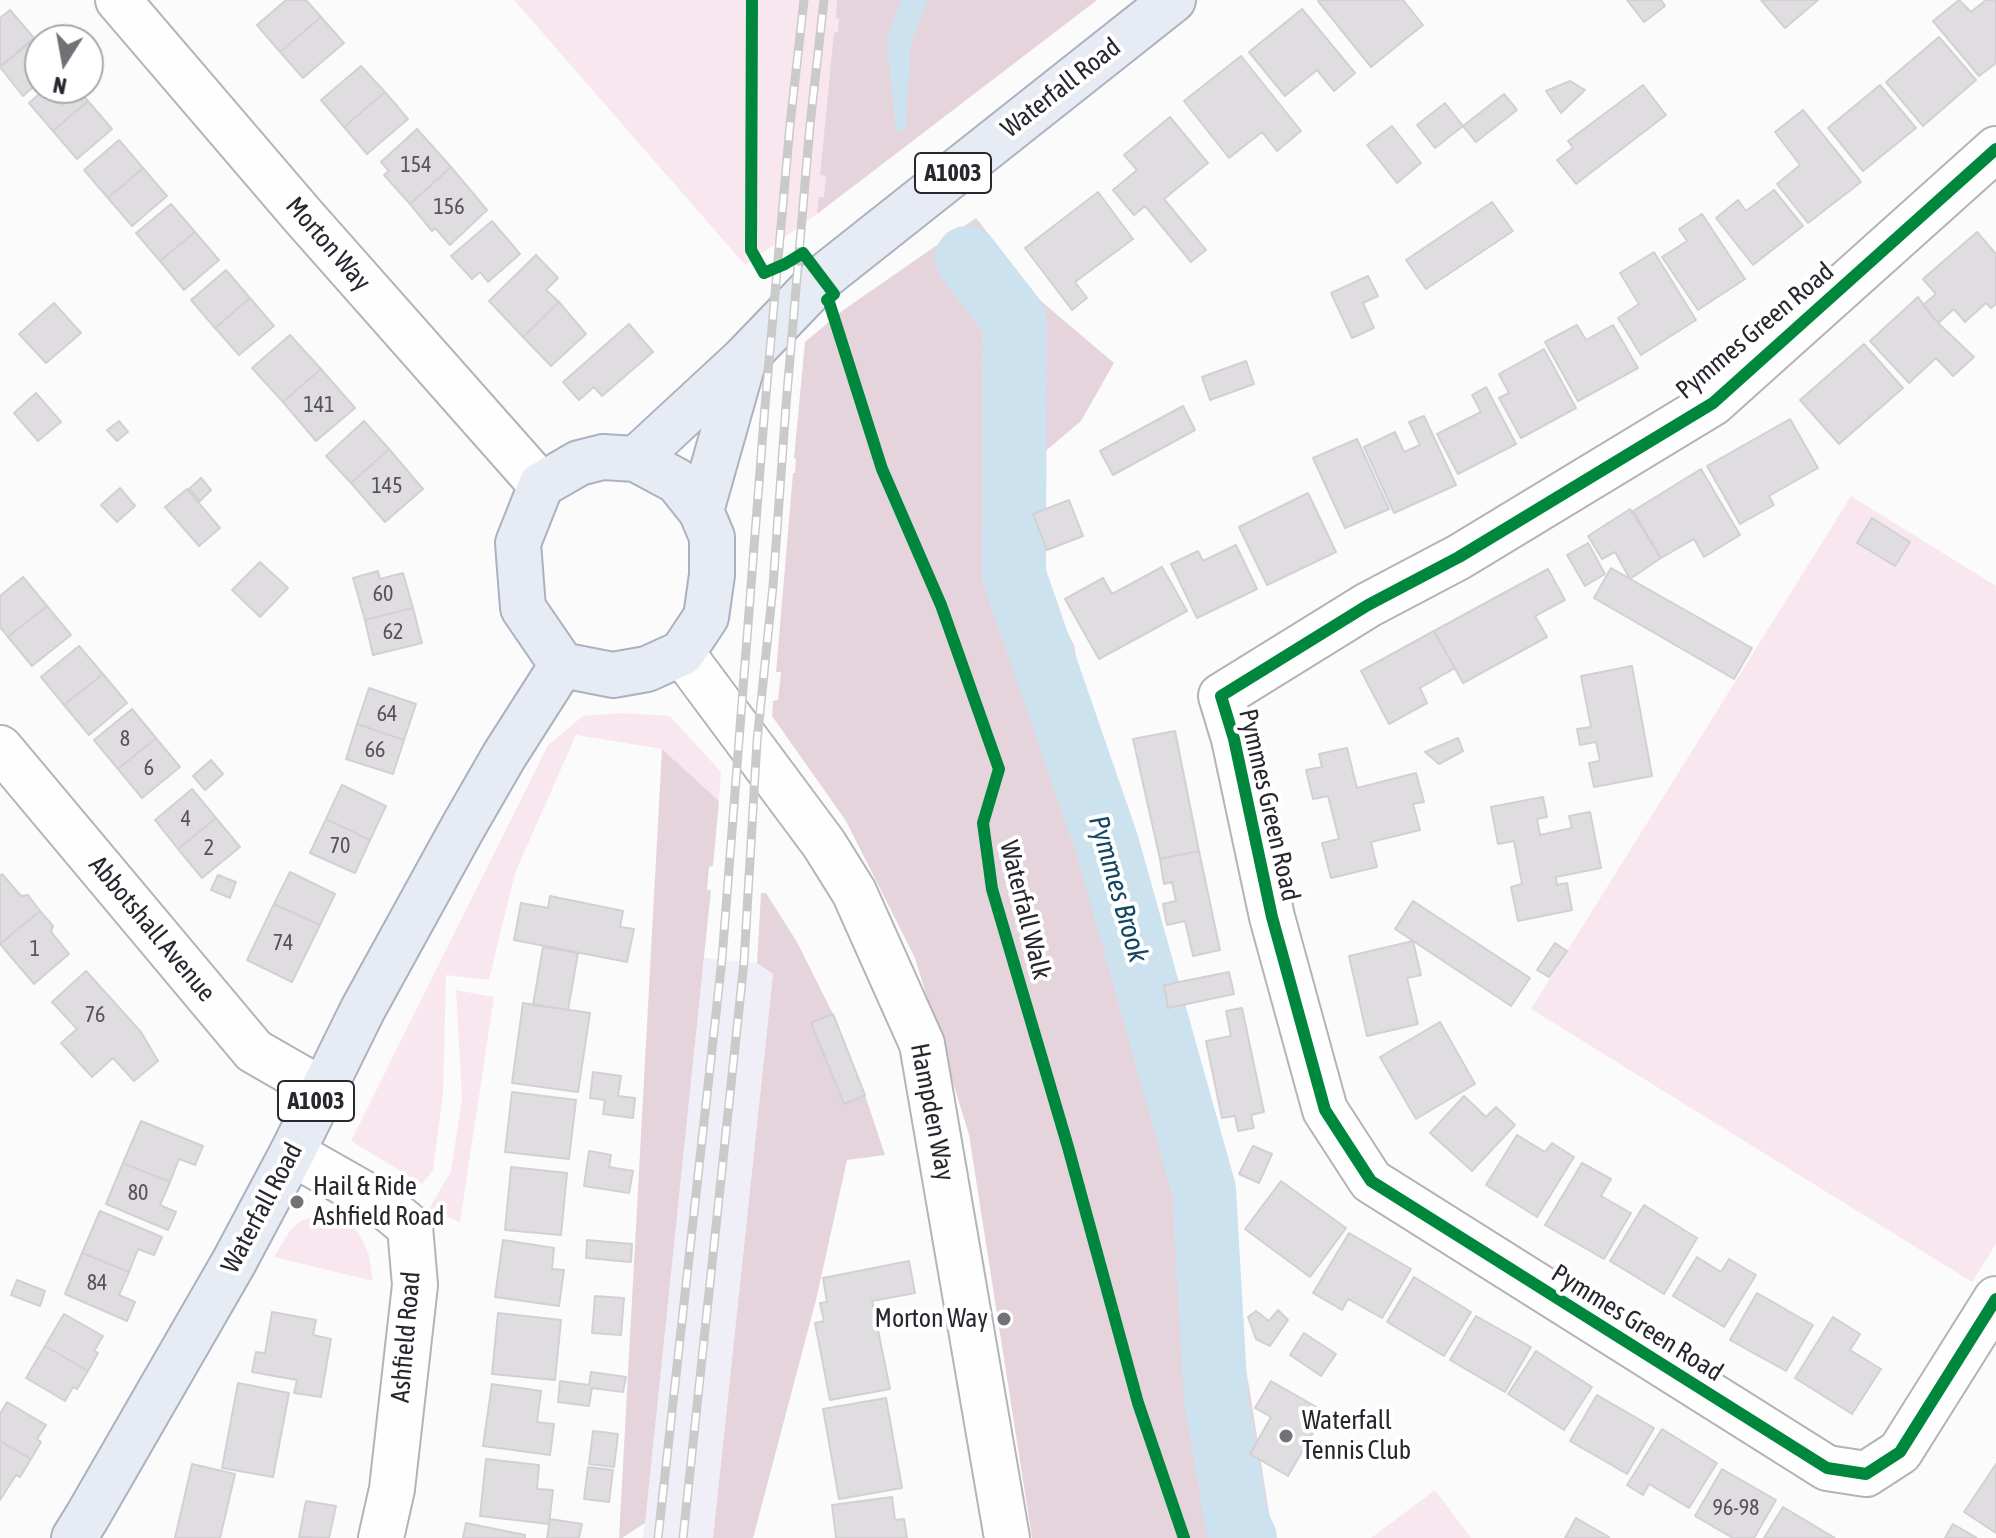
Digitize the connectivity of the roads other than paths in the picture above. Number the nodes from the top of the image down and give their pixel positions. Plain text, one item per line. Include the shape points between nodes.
1 (118, 0) edge
2 (1173, 0) edge
3 (1996, 149) edge
4 (744, 359) junction
5 (636, 459) junction
6 (541, 485) junction
7 (701, 511) junction
8 (682, 653) junction
9 (562, 665) junction
10 (0, 748) edge
11 (322, 1090) junction
12 (292, 1153) junction
13 (1996, 1299) edge
14 (74, 1538) edge
15 (381, 1538) edge
16 (1007, 1538) edge

1 - 6 street, Morton Way
2 - 4 main road, Waterfall Road / A1003 via 822,278
3 - 13 street, Pymmes Green Road via 1713,403 1221,696 1272,917 1325,1110 1371,1181 1827,1468 1866,1474 1900,1452
4 - 5 main road
4 - 7 main road, Waterfall Road / A1003
5 - 6 main road via 603,457 579,463
5 - 7 main road via 677,481
6 - 9 main road via 518,543 523,608
7 - 8 main road via 712,537 712,575 706,617
8 - 9 main road via 647,669 613,675
8 - 16 street, Hampden Way via 854,892 922,1044
9 - 11 main road, Waterfall Road / A1003 via 462,829
10 - 11 street, Abbotshall Avenue via 254,1051
11 - 12 main road, Waterfall Road / A1003
12 - 14 main road, Waterfall Road / A1003
12 - 15 street, Ashfield Road via 382,1204 410,1227 415,1285 392,1489

